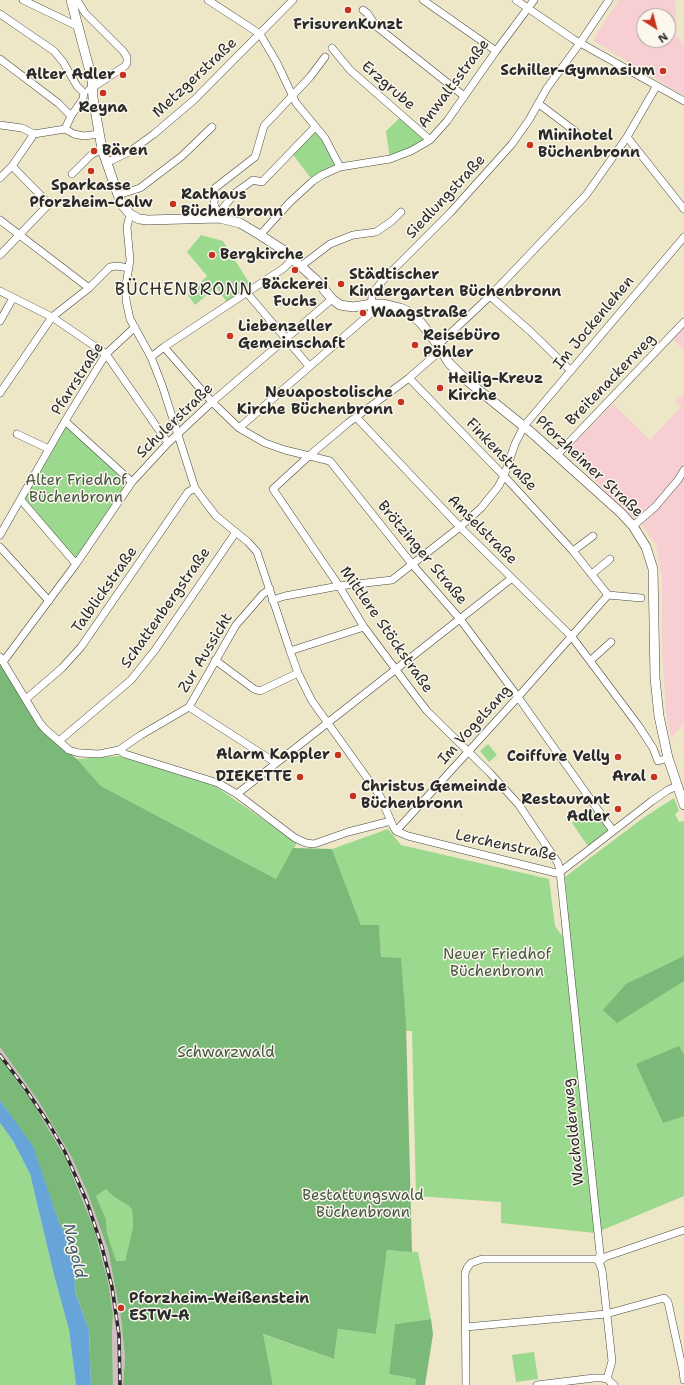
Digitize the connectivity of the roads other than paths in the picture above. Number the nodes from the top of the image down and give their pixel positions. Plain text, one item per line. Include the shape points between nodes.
1 (24, 0) edge
2 (71, 0) edge
3 (77, 0) edge
4 (208, 0) edge
5 (293, 0) edge
6 (423, 0) edge
7 (516, 0) edge
8 (534, 0) edge
9 (609, 0) edge
10 (528, 8) junction
11 (363, 10) dead end
12 (0, 14) edge
13 (77, 26) junction
14 (260, 34) junction
15 (580, 43) junction
16 (332, 48) dead end
17 (496, 51) junction
18 (325, 58) dead end
19 (0, 59) edge
20 (93, 87) junction
21 (656, 87) junction
22 (84, 93) junction
23 (292, 96) junction
24 (464, 96) junction
25 (684, 101) edge
26 (538, 104) junction
27 (71, 116) junction
28 (0, 125) edge
29 (212, 127) dead end
30 (315, 127) junction
31 (65, 129) junction
32 (576, 132) dead end
33 (34, 134) junction
34 (99, 134) junction
35 (627, 136) junction
36 (430, 140) junction
37 (102, 149) junction
38 (106, 163) junction
39 (12, 166) junction
40 (340, 167) junction
41 (72, 174) dead end
42 (0, 178) edge
43 (118, 195) junction
44 (684, 209) edge
45 (401, 212) dead end
46 (130, 214) junction
47 (219, 218) junction
48 (0, 220) edge
49 (19, 234) junction
50 (260, 234) junction
51 (684, 237) edge
52 (0, 254) edge
53 (293, 259) junction
54 (301, 266) junction
55 (129, 268) junction
56 (89, 288) junction
57 (0, 291) edge
58 (247, 293) junction
59 (490, 296) junction
60 (14, 298) junction
61 (332, 298) junction
62 (372, 304) junction
63 (52, 317) junction
64 (0, 321) edge
65 (684, 322) edge
66 (134, 327) junction
67 (286, 339) junction
68 (164, 347) junction
69 (439, 348) junction
70 (106, 354) junction
71 (152, 357) junction
72 (309, 366) junction
73 (571, 371) junction
74 (409, 378) junction
75 (0, 393) edge
76 (212, 402) junction
77 (356, 417) junction
78 (65, 421) junction
79 (524, 426) junction
80 (239, 428) junction
81 (17, 434) dead end
82 (177, 434) junction
83 (168, 443) junction
84 (49, 449) junction
85 (310, 455) junction
86 (557, 455) junction
87 (683, 473) edge
88 (504, 476) junction
89 (132, 482) junction
90 (195, 488) junction
91 (21, 500) junction
92 (634, 526) junction
93 (460, 527) junction
94 (236, 532) junction
95 (0, 535) edge
96 (593, 536) dead end
97 (0, 547) edge
98 (573, 551) junction
99 (610, 559) dead end
100 (76, 564) junction
101 (412, 564) junction
102 (592, 574) junction
103 (512, 578) junction
104 (339, 586) junction
105 (270, 590) junction
106 (608, 595) junction
107 (641, 598) dead end
108 (272, 600) junction
109 (49, 601) junction
110 (460, 619) junction
111 (364, 626) junction
112 (572, 637) junction
113 (610, 642) dead end
114 (290, 651) junction
115 (2, 660) edge
116 (215, 660) junction
117 (590, 661) junction
118 (395, 669) junction
119 (298, 673) junction
120 (518, 697) junction
121 (26, 699) junction
122 (189, 707) junction
123 (327, 722) junction
124 (59, 741) junction
125 (119, 750) junction
126 (468, 752) junction
127 (668, 758) junction
128 (276, 763) junction
129 (680, 789) edge
130 (237, 794) junction
131 (684, 805) edge
132 (391, 821) junction
133 (396, 831) junction
134 (613, 831) junction
135 (560, 872) junction
136 (684, 1230) edge
137 (599, 1262) junction
138 (606, 1314) junction
139 (466, 1326) junction
140 (607, 1379) junction
141 (684, 1380) edge
142 (466, 1385) edge
143 (537, 1385) edge
144 (614, 1385) edge

1 - 13 street
2 - 13 main road
3 - 20 street via 85,13 127,57 128,63 125,66
4 - 14 street
5 - 14 street, Metzgerstraße
6 - 17 street
7 - 10 street
8 - 10 street, Anwaltsstraße
9 - 15 street, Siedlungstraße
10 - 15 street
10 - 17 street, Anwaltsstraße
11 - 24 street via 376,26
12 - 22 street via 54,51
13 - 20 main road
14 - 23 street
14 - 38 street, Metzgerstraße via 194,100 154,134 129,152
15 - 21 street
15 - 26 street, Siedlungstraße via 560,68
16 - 36 street, Erzgrube via 350,70
17 - 24 street, Anwaltsstraße
18 - 23 street
19 - 27 street
20 - 22 street
20 - 34 main road
21 - 25 street
21 - 35 street
22 - 27 street via 80,105
23 - 30 street
23 - 47 street via 264,126 255,157 215,188 214,204
24 - 36 street, Anwaltsstraße
26 - 32 street
26 - 62 street, Siedlungstraße via 512,144 446,218 372,294
27 - 31 street
28 - 33 street via 22,128
29 - 43 street via 182,156 140,188
30 - 40 street via 325,138
30 - 47 street via 262,182 253,180 235,193 223,208
31 - 33 street
31 - 34 street via 84,136
33 - 39 street
34 - 37 main road
35 - 44 street
35 - 59 street via 586,196
36 - 40 street, Anwaltsstraße via 390,159
37 - 38 main road
37 - 41 street via 91,155
38 - 43 main road
39 - 42 street
39 - 49 street via 49,204
40 - 50 street, Anwaltsstraße via 313,181
43 - 46 main road
45 - 54 street via 376,232 353,235 330,244
46 - 47 main road, Pforzheimer Straße via 148,220
46 - 55 street via 127,227
47 - 50 main road, Pforzheimer Straße via 240,224
48 - 49 street
49 - 52 street
49 - 56 street
50 - 53 main road, Pforzheimer Straße
51 - 73 street, Im Jockenlehen
53 - 54 main road, Pforzheimer Straße
53 - 58 street
54 - 61 main road, Pforzheimer Straße
55 - 56 street via 110,267
55 - 66 street via 126,300
56 - 63 street
57 - 60 street
58 - 67 street
58 - 68 street
59 - 69 street
59 - 73 street
60 - 63 street
60 - 64 street
61 - 62 main road, Pforzheimer Straße via 340,305 348,307
61 - 67 street, Schulerstraße
62 - 69 main road, Pforzheimer Straße via 392,306 407,312 421,323
62 - 72 street via 371,313
63 - 70 street
63 - 75 street
65 - 86 street, Breitenackerweg
66 - 70 street, Pfarrstraße
66 - 71 street
67 - 72 street
67 - 76 street, Schulerstraße
68 - 71 street
68 - 76 street, Brötzinger Straße
69 - 74 street
69 - 79 main road, Pforzheimer Straße via 465,380
70 - 78 street, Pfarrstraße
70 - 83 street
71 - 82 street
72 - 80 street
73 - 79 street, Im Jockenlehen
74 - 77 street
74 - 88 street, Finkenstraße
76 - 80 street, Brötzinger Straße
76 - 82 street, Schulerstraße
77 - 85 street
77 - 93 street, Amselstraße
78 - 84 street, Pfarrstraße
78 - 89 street
79 - 86 main road, Pforzheimer Straße
79 - 88 street, Im Jockenlehen
80 - 85 street, Brötzinger Straße via 265,443
81 - 84 street
82 - 83 street, Schulerstraße
82 - 90 street
83 - 89 street, Schulerstraße
84 - 91 street, Pfarrstraße
85 - 101 street, Brötzinger Straße via 330,461
85 - 104 street, Mittlere Stöckstraße via 273,489
86 - 92 main road, Pforzheimer Straße
87 - 92 street via 655,507
88 - 93 street, Im Jockenlehen via 482,508
88 - 98 street, Finkenstraße
89 - 100 street, Schulerstraße
90 - 94 street via 216,516
90 - 121 street, Talblickstraße via 188,492 81,647 62,668
91 - 95 street, Pfarrstraße
91 - 100 street
92 - 127 main road, Pforzheimer Straße via 646,547 653,569 655,678 659,716
93 - 101 street, Im Jockenlehen
93 - 103 street, Amselstraße
94 - 105 street via 256,552
94 - 124 street, Schattenbergstraße via 155,650 131,680
96 - 98 street
97 - 109 street
98 - 102 street, Finkenstraße
99 - 102 street
100 - 109 street, Schulerstraße
101 - 104 street, Im Jockenlehen via 392,580
101 - 110 street, Brötzinger Straße
102 - 106 street, Finkenstraße
103 - 110 street
103 - 112 street, Amselstraße
104 - 108 street, Im Jockenlehen
104 - 111 street, Mittlere Stöckstraße
105 - 108 street
105 - 116 street, Zur Aussicht via 263,594 236,625
106 - 107 street
106 - 112 street
108 - 114 street
109 - 115 street, Schulerstraße
110 - 118 street
110 - 120 street, Brötzinger Straße
111 - 114 street
111 - 118 street, Mittlere Stöckstraße
112 - 117 street, Amselstraße
112 - 120 street, Im Vogelsang
113 - 117 street
114 - 119 street
115 - 121 street
116 - 119 street via 260,692
116 - 122 street, Zur Aussicht
117 - 127 street, Amselstraße via 638,725 658,761
118 - 123 street
118 - 126 street, Mittlere Stöckstraße via 427,711
119 - 123 street via 312,701
120 - 126 street, Im Vogelsang
120 - 134 street, Brötzinger Straße
121 - 124 street via 44,729
122 - 125 street, Zur Aussicht
122 - 128 street
123 - 128 street
123 - 132 street via 380,796
124 - 125 street via 69,750 79,753 99,754
125 - 130 street via 218,783
126 - 133 street, Im Vogelsang
126 - 135 street, Mittlere Stöckstraße via 519,805 558,863
127 - 129 main road, Pforzheimer Straße
128 - 130 street
129 - 131 main road, Pforzheimer Straße
129 - 134 street, Lerchenstraße via 668,790
130 - 132 street via 301,842 314,844
132 - 133 street
133 - 135 street, Lerchenstraße via 551,872
134 - 135 street, Lerchenstraße
135 - 137 street, Wacholderweg
136 - 137 street via 605,1256
137 - 138 street, Wacholderweg
137 - 139 street via 596,1259 475,1260 465,1273
138 - 139 street
138 - 140 street, Wacholderweg via 612,1361
138 - 141 street via 664,1298 668,1302
139 - 142 street
140 - 143 street via 594,1378
140 - 144 street

